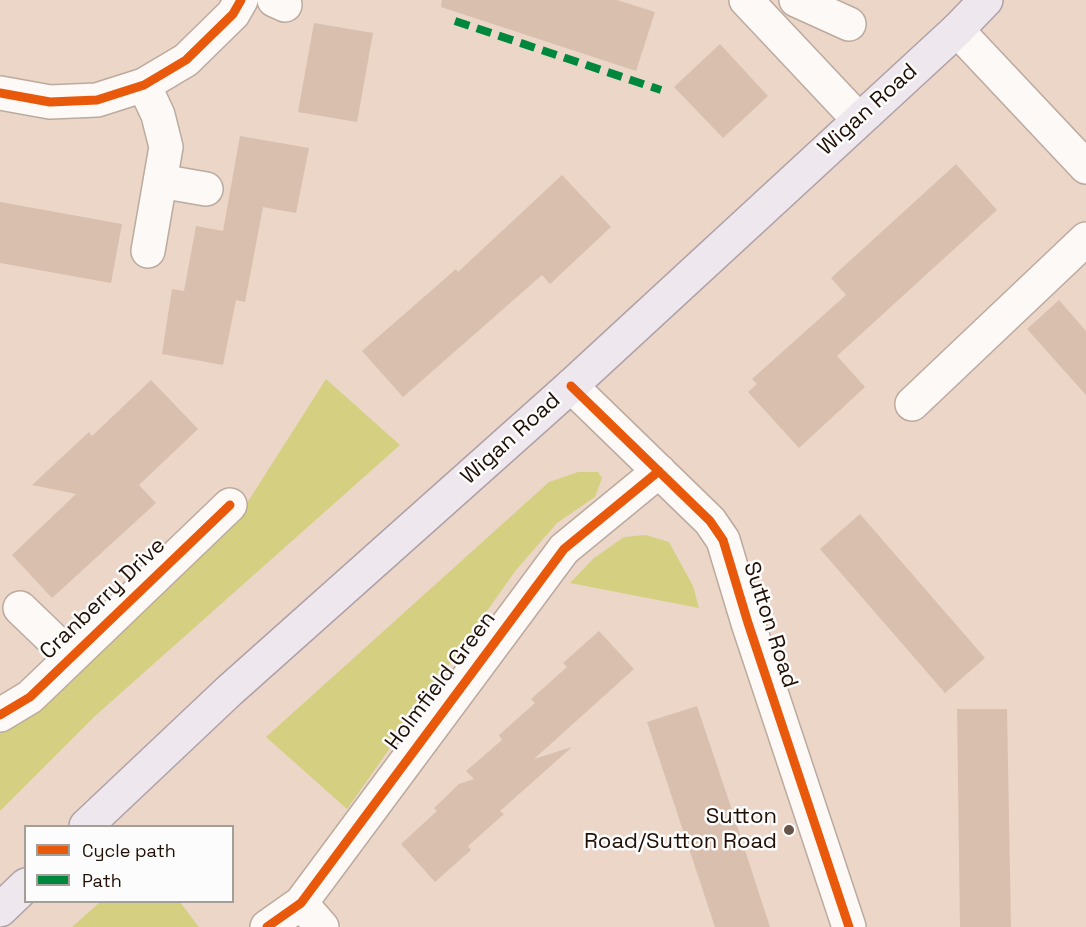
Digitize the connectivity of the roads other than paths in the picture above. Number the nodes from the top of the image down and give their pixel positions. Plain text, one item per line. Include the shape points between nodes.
1 (241, 0) edge
2 (747, 0) edge
3 (796, 0) edge
4 (986, 0) edge
5 (849, 24) dead end
6 (957, 30) junction
7 (144, 85) junction
8 (0, 93) edge
9 (858, 119) junction
10 (1086, 167) edge
11 (160, 181) junction
12 (206, 189) dead end
13 (1086, 239) edge
14 (148, 251) dead end
15 (571, 386) junction
16 (912, 404) dead end
17 (659, 471) junction
18 (230, 505) dead end
19 (20, 608) dead end
20 (71, 657) junction
21 (0, 715) edge
22 (87, 825) edge
23 (24, 887) edge
24 (301, 903) junction
25 (0, 910) edge
26 (267, 927) edge
27 (322, 927) edge
28 (849, 927) edge

1 - 7 street via 233,14 186,60
2 - 9 street
3 - 5 street
4 - 6 main road, Wigan Road
6 - 9 main road, Wigan Road
6 - 10 street
7 - 8 street via 98,100 50,102
7 - 11 street via 158,115 166,147
9 - 15 main road, Wigan Road
11 - 12 street
11 - 14 street
13 - 16 street
15 - 17 street, Sutton Road
15 - 22 main road, Wigan Road via 229,691
17 - 24 street, Holmfield Green via 564,549
17 - 28 street, Sutton Road via 710,521 723,540
18 - 20 street, Cranberry Drive
19 - 20 street, Cranberry Drive
20 - 21 street, Cranberry Drive via 30,697
23 - 25 main road
24 - 26 street, Holmfield Green
24 - 27 street

